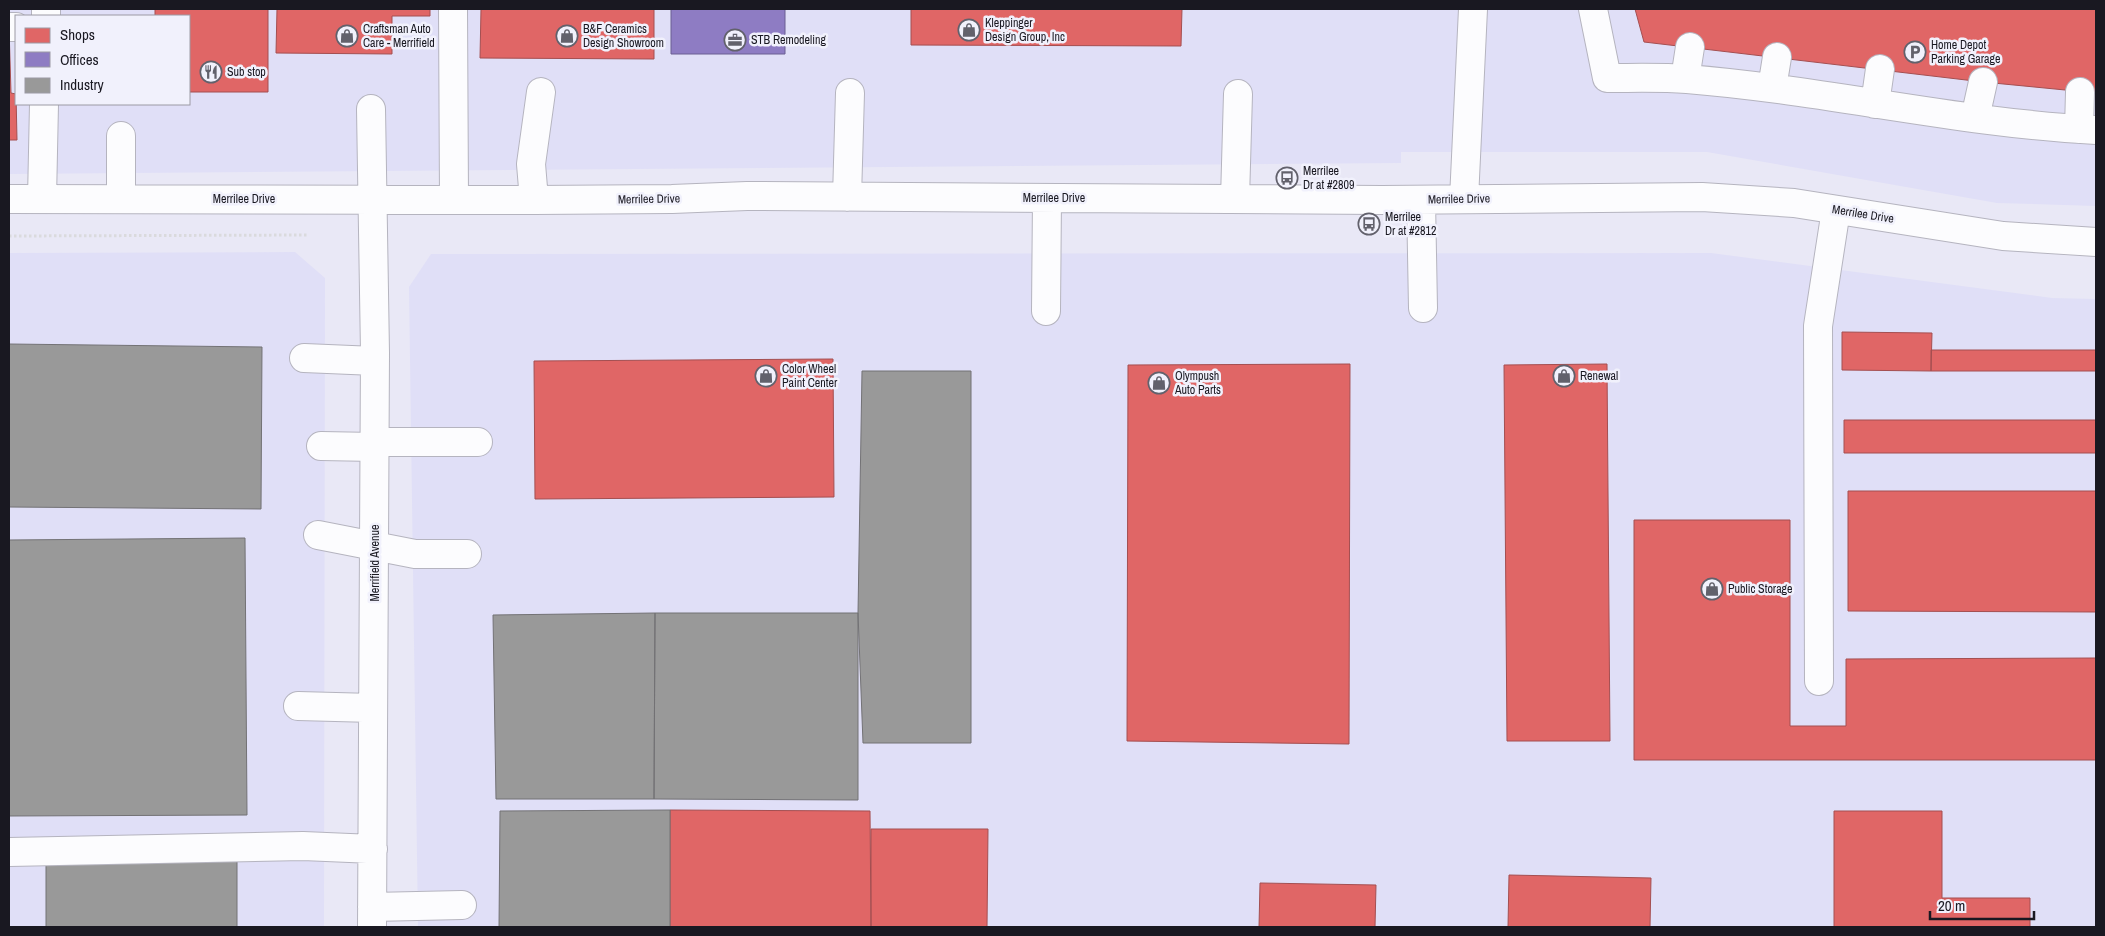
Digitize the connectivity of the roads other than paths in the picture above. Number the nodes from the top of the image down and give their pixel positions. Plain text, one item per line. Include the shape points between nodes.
1 (453, 9) edge
2 (1473, 9) edge
3 (1593, 9) edge
4 (1690, 48) dead end
5 (1777, 57) dead end
6 (1880, 69) dead end
7 (1685, 79) junction
8 (1983, 82) dead end
9 (1772, 88) junction
10 (541, 92) dead end
11 (2080, 92) dead end
12 (850, 93) dead end
13 (1238, 94) dead end
14 (1875, 104) junction
15 (44, 105) edge
16 (371, 109) dead end
17 (1975, 118) junction
18 (2087, 129) edge
19 (121, 136) dead end
20 (848, 197) junction
21 (1047, 198) junction
22 (9, 199) edge
23 (42, 199) junction
24 (121, 199) junction
25 (374, 199) junction
26 (1235, 199) junction
27 (1464, 199) junction
28 (454, 200) junction
29 (534, 200) junction
30 (1421, 200) junction
31 (1836, 210) junction
32 (2096, 242) edge
33 (1423, 308) dead end
34 (1046, 311) dead end
35 (304, 358) dead end
36 (375, 361) junction
37 (478, 442) dead end
38 (375, 445) junction
39 (321, 446) dead end
40 (318, 535) dead end
41 (375, 546) junction
42 (467, 554) dead end
43 (1819, 681) dead end
44 (298, 706) dead end
45 (373, 708) junction
46 (373, 849) junction
47 (9, 852) edge
48 (462, 905) dead end
49 (372, 917) edge

1 - 28 street
2 - 27 street
3 - 7 street via 1607,78
4 - 7 street
5 - 9 street
6 - 14 street
7 - 9 street
8 - 17 street
9 - 14 street
10 - 29 street via 531,164
11 - 18 street
12 - 20 street
13 - 26 street
14 - 17 street
15 - 23 street
16 - 25 street, Merrifield Avenue
17 - 18 street
19 - 24 street
20 - 21 street, Merrilee Drive
20 - 29 street, Merrilee Drive
21 - 26 street, Merrilee Drive
21 - 34 street
22 - 23 street, Merrilee Drive
23 - 24 street, Merrilee Drive
24 - 25 street, Merrilee Drive
25 - 28 street, Merrilee Drive
25 - 36 street, Merrifield Avenue
26 - 30 street, Merrilee Drive
27 - 30 street, Merrilee Drive
27 - 31 street, Merrilee Drive via 1702,197 1794,203
28 - 29 street, Merrilee Drive
30 - 33 street
31 - 32 street, Merrilee Drive via 2003,236
31 - 43 street via 1818,326
35 - 36 street
36 - 38 street, Merrifield Avenue
37 - 38 street
38 - 39 street
38 - 41 street, Merrifield Avenue
40 - 41 street
41 - 42 street via 415,554
41 - 45 street, Merrifield Avenue
44 - 45 street
45 - 46 street, Merrifield Avenue
46 - 47 street via 303,846
46 - 49 street, Merrifield Avenue
48 - 49 street

